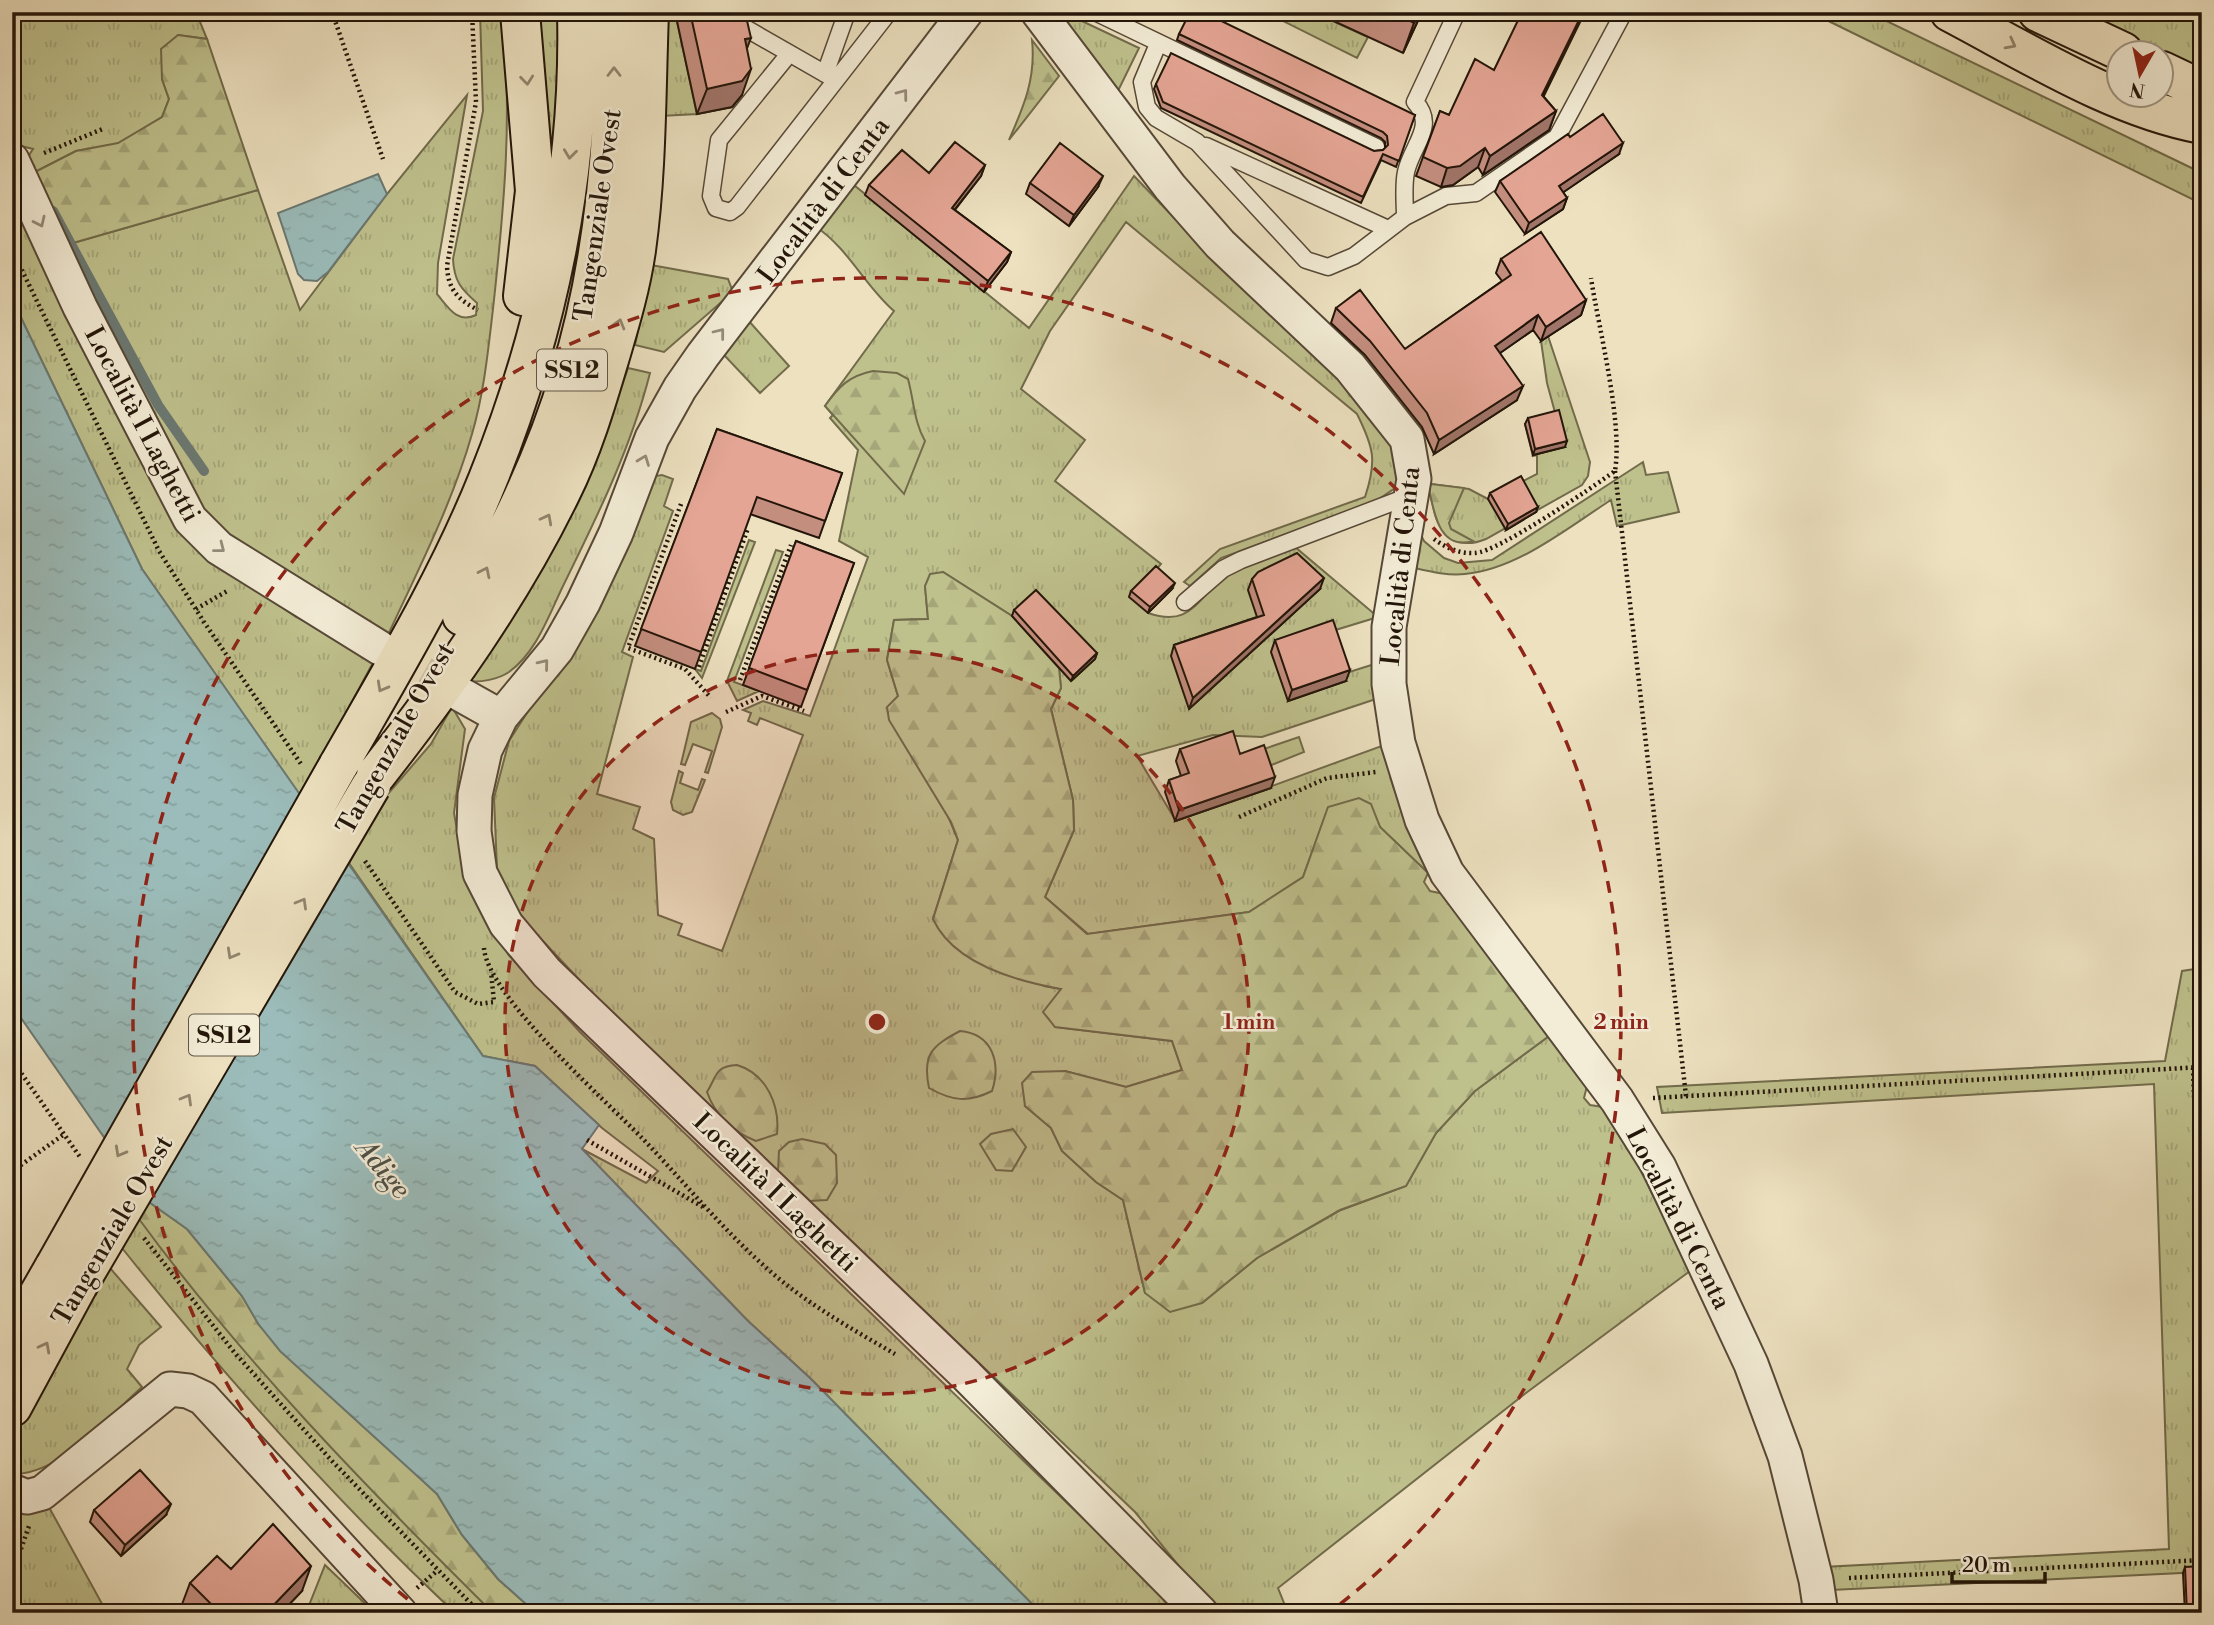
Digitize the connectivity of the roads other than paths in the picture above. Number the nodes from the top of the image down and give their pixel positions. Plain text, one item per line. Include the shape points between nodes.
1 (520, 12) edge
2 (577, 12) edge
3 (614, 12) edge
4 (649, 12) edge
5 (847, 12) edge
6 (889, 12) edge
7 (965, 12) edge
8 (1038, 12) edge
9 (1095, 12) edge
10 (1457, 12) edge
11 (1624, 12) edge
12 (1950, 12) edge
13 (2038, 12) edge
14 (747, 29) edge
15 (1158, 44) junction
16 (2106, 44) edge
17 (789, 54) junction
18 (831, 77) junction
19 (2176, 78) edge
20 (2202, 90) edge
21 (2163, 117) junction
22 (2202, 124) edge
23 (1197, 142) junction
24 (1376, 146) dead end
25 (2202, 153) edge
26 (13, 162) edge
27 (1405, 217) junction
28 (1388, 229) junction
29 (680, 388) joint
30 (488, 480) junction
31 (1412, 495) junction
32 (1185, 602) dead end
33 (380, 648) tunnel mouth
34 (460, 694) tunnel mouth
35 (501, 717) junction
36 (373, 780) junction
37 (67, 1276) junction
38 (12, 1341) edge
39 (12, 1407) edge
40 (24, 1493) edge
41 (399, 1607) edge
42 (1202, 1613) edge
43 (1821, 1613) edge

1 -> 30 highway via 536,191 522,303
2 -> 30 highway, Tangenziale Ovest / SS12 via 575,117 560,236 526,371
36 -> 3 highway, Tangenziale Ovest / SS12 via 475,593 536,468 571,372 603,208 615,78
36 -> 4 highway via 433,701 534,543 562,491 593,413 636,253 644,178
5 - 18 lane
6 - 18 lane
29 -> 7 street, Località di Centa
8 - 31 street, Località di Centa via 1128,134 1212,235 1378,398 1410,445
9 - 15 lane
10 - 27 lane via 1415,102 1426,121 1406,173
11 - 27 lane via 1558,137 1476,193 1446,196
12 -> 21 highway
13 - 16 highway
14 - 17 lane
15 - 23 lane via 1142,82 1147,107 1156,118
15 - 24 lane
17 - 18 lane
17 - 18 lane via 719,140 711,195 716,208 730,212 737,208
19 - 20 highway
21 - 22 highway
21 - 25 highway
23 - 28 lane
23 - 28 lane via 1306,260 1316,265 1339,264
26 -> 33 street, Località I Laghetti via 80,307 190,519 219,548
27 - 28 lane
35 -> 29 street, Località I Laghetti via 556,649 588,593 652,438
30 -> 37 highway, Tangenziale Ovest / SS12, bridge via 416,628 320,766
31 - 32 lane via 1241,560 1223,569
31 - 43 street, Località di Centa via 1389,627 1392,712 1422,820 1447,873 1618,1100 1658,1167 1751,1364 1784,1456
34 - 35 street
35 - 42 street, Località I Laghetti via 485,750 475,795 474,831 480,873 506,924 547,972 967,1376
37 -> 36 highway, Tangenziale Ovest / SS12, bridge
37 - 38 highway, Tangenziale Ovest / SS12
39 -> 37 highway, Tangenziale Ovest / SS12
40 - 41 street via 170,1389 188,1391 203,1398

